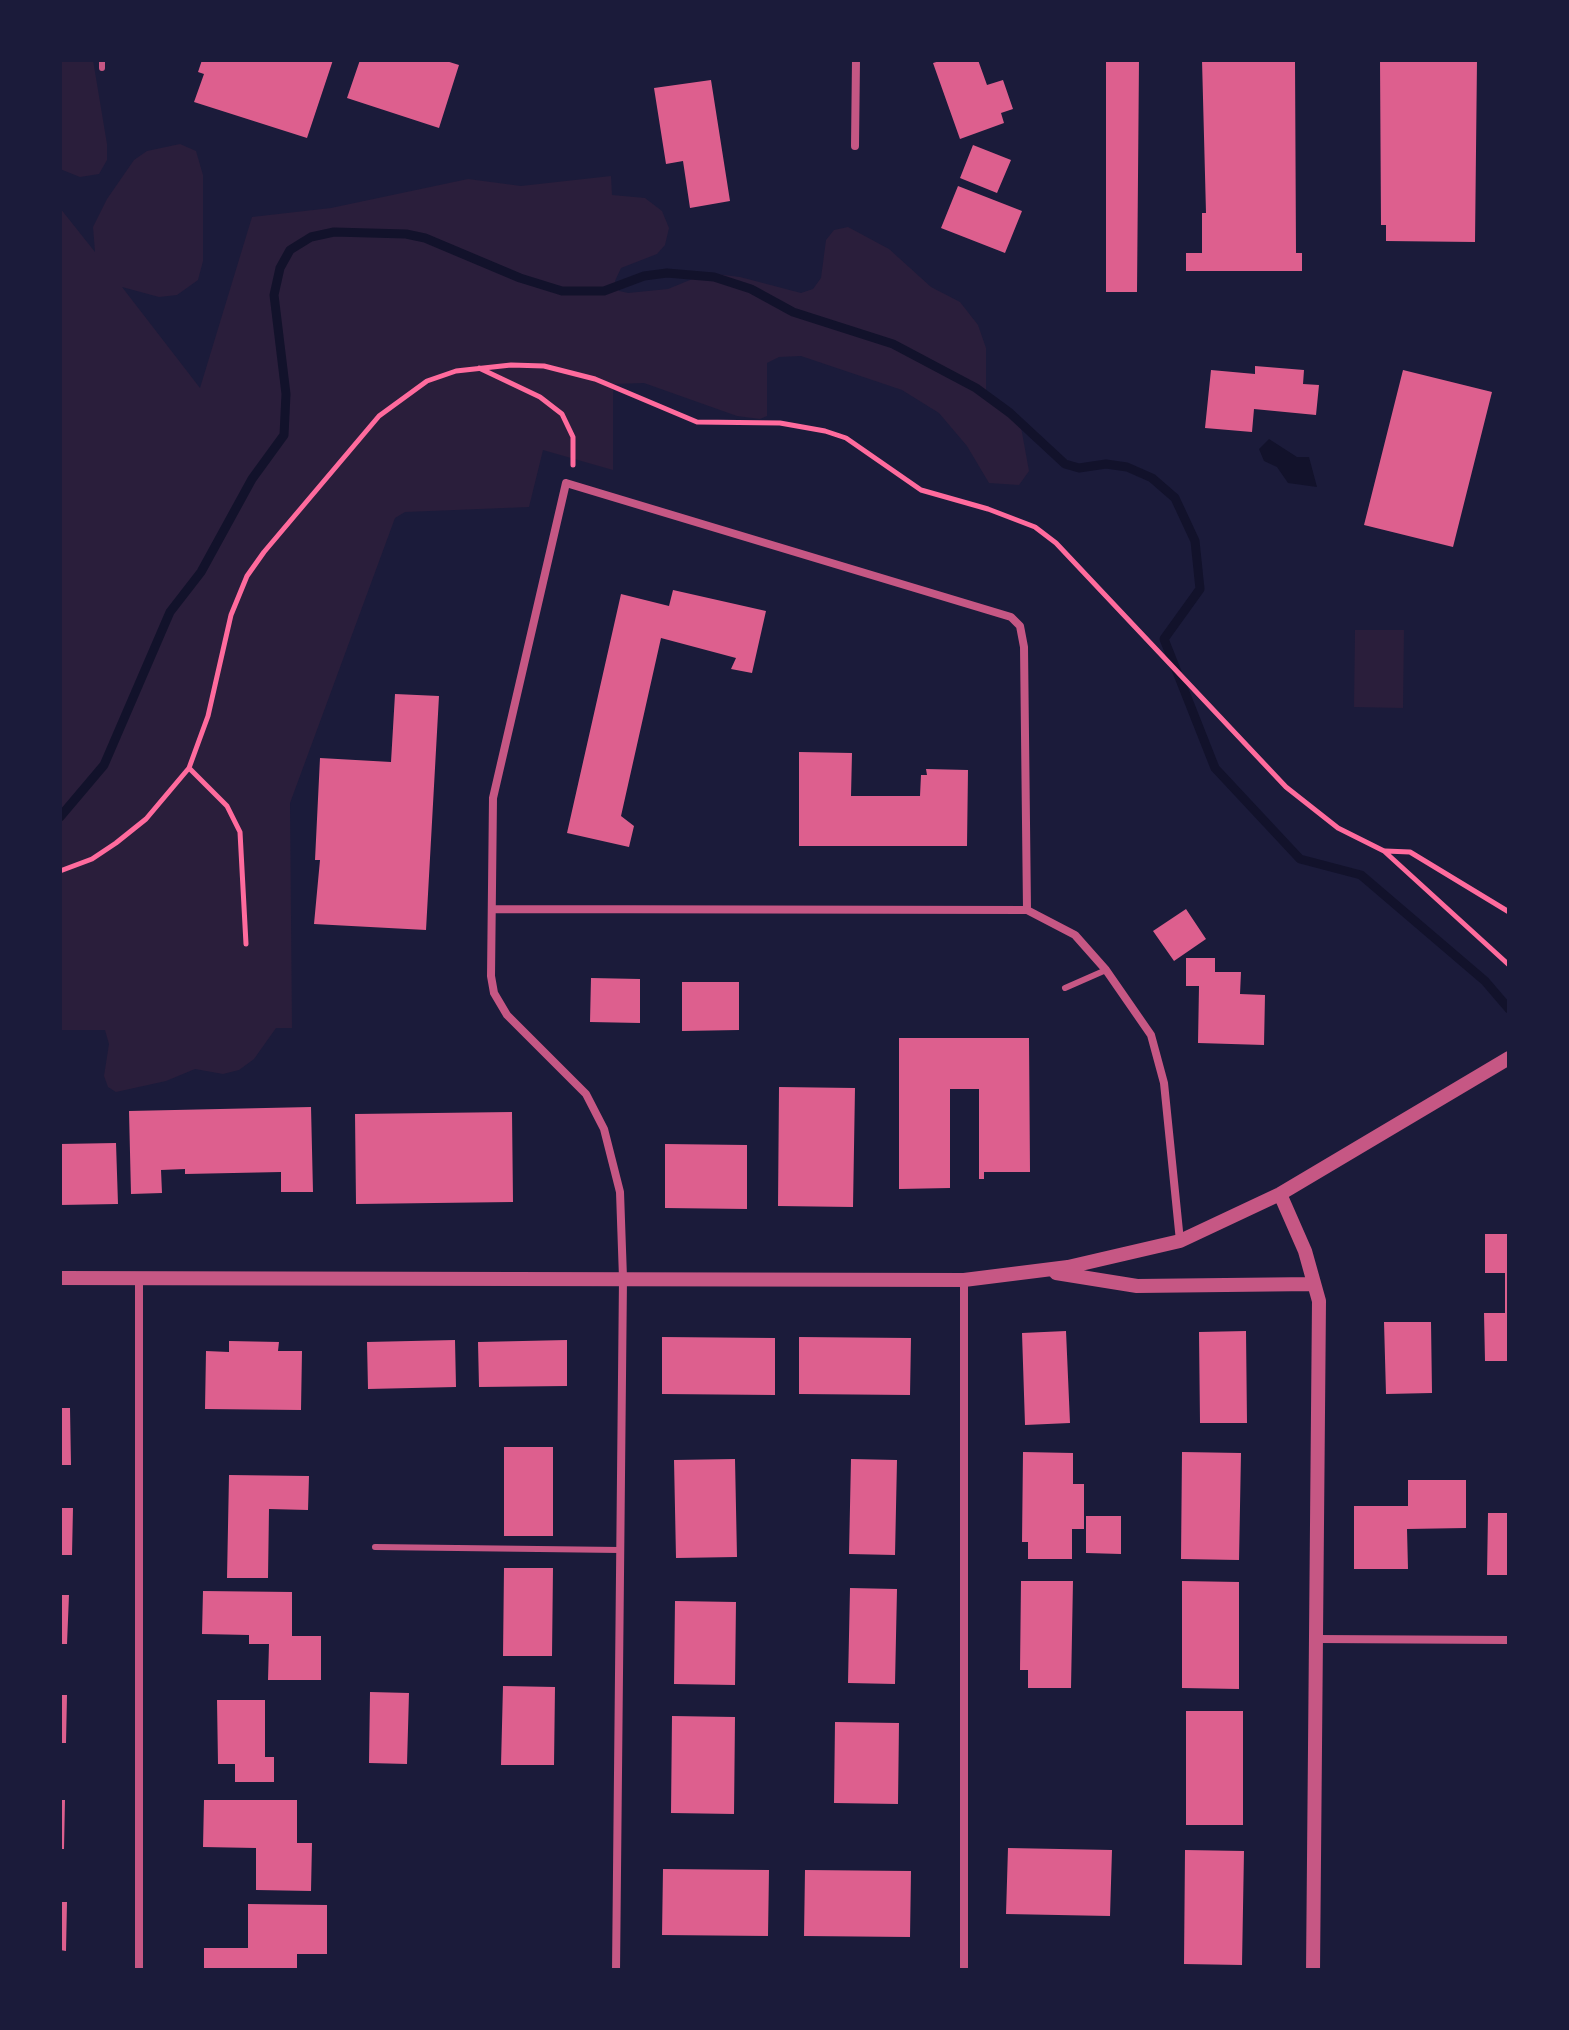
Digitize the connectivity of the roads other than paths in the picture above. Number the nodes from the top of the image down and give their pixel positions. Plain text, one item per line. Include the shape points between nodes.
1 (102, 60) edge
2 (856, 60) edge
3 (102, 68) dead end
4 (855, 146) dead end
5 (492, 909) junction
6 (1027, 910) junction
7 (1106, 970) junction
8 (1065, 988) dead end
9 (1506, 1059) edge
10 (1280, 1194) junction
11 (1180, 1241) junction
12 (1040, 1270) junction
13 (60, 1278) edge
14 (623, 1278) junction
15 (139, 1279) junction
16 (964, 1280) junction
17 (1314, 1284) junction
18 (375, 1547) dead end
19 (620, 1550) junction
20 (1317, 1639) junction
21 (1509, 1640) edge
22 (139, 1970) edge
23 (616, 1970) edge
24 (964, 1970) edge
25 (1313, 1970) edge

1 - 3 lane
2 - 4 street
5 - 6 street
5 - 6 street via 493,798 566,483 996,610 1020,626
5 - 14 street via 491,976 500,1006 575,1080 604,1129 620,1192
6 - 7 street via 1075,935
7 - 8 lane
7 - 11 street via 1151,1035 1164,1083
9 - 10 street
10 - 11 street
10 - 17 street
11 - 12 street
12 - 16 street
12 - 17 street via 1137,1286
13 - 15 street
14 - 15 street
14 - 16 street
14 - 19 street
15 - 22 street
16 - 24 street
17 - 20 street via 1319,1301
18 - 19 lane
19 - 23 street
20 - 21 street
20 - 25 street

